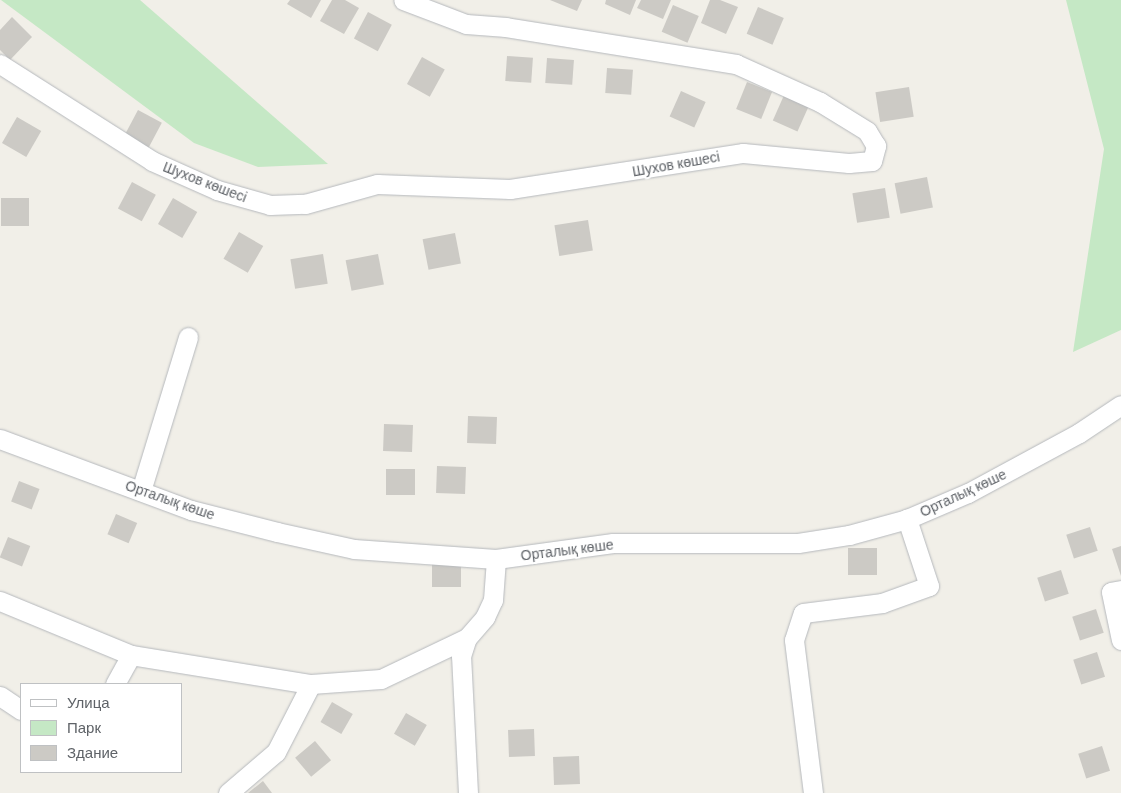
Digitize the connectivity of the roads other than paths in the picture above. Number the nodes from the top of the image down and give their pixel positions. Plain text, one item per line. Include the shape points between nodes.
1 (404, 0) edge
2 (0, 64) edge
3 (188, 337) dead end
4 (1121, 405) edge
5 (0, 439) edge
6 (141, 491) junction
7 (907, 519) junction
8 (496, 559) junction
9 (1121, 590) edge
10 (0, 601) edge
11 (467, 638) junction
12 (1121, 640) edge
13 (131, 655) junction
14 (116, 683) edge
15 (311, 684) junction
16 (0, 696) edge
17 (20, 709) edge
18 (228, 793) edge
19 (468, 793) edge
20 (813, 793) edge

1 - 2 street, Шухов көшесі via 466,24 506,26 736,64 820,102 867,131 876,146 872,161 849,163 743,153 510,189 377,184 305,204 270,205 217,190 152,161
3 - 6 street
4 - 7 street, Орталық көше via 1027,462 968,493
5 - 6 street, Орталық көше
6 - 8 street, Орталық көше via 191,510 354,550
7 - 8 street, Орталық көше via 849,536 798,543 613,543
7 - 20 street via 929,586 882,602 803,613 794,640
8 - 11 street via 493,600 485,617
9 - 12 street via 1111,592
10 - 13 street
11 - 15 street via 381,679
11 - 19 street via 462,656
13 - 14 street
13 - 15 street
15 - 18 street via 276,752
16 - 17 street

